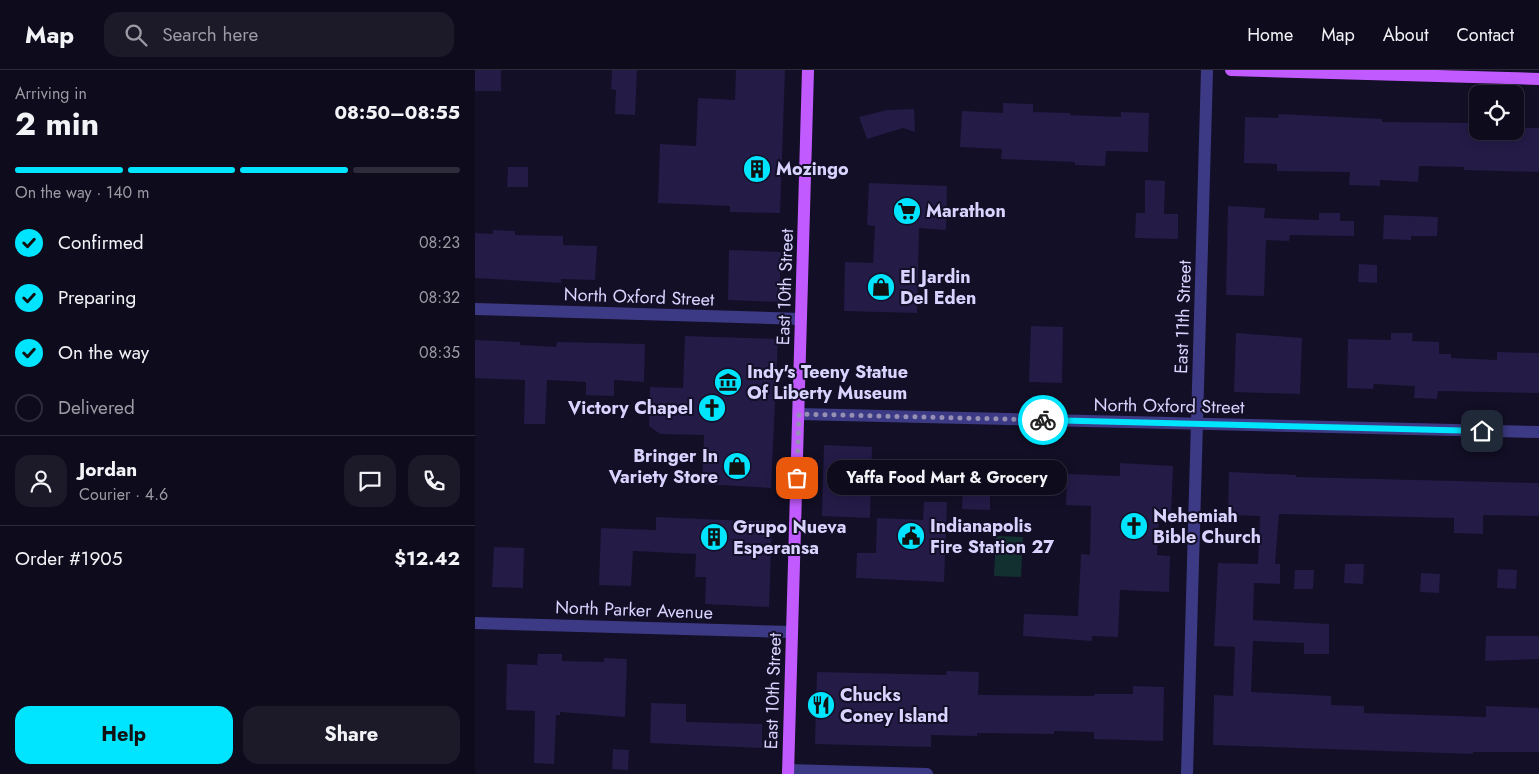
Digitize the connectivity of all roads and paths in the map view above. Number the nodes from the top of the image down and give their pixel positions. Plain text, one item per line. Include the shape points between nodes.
1 (808, 70) edge
2 (1207, 70) edge
3 (1231, 70) edge
4 (1539, 79) edge
5 (475, 309) edge
6 (801, 319) junction
7 (799, 414) junction
8 (1197, 424) junction
9 (1539, 432) edge
10 (475, 623) edge
11 (792, 632) junction
12 (788, 772) edge
13 (927, 774) edge
14 (1187, 774) edge

1 - 6 main road, East 10th Street
2 - 8 street, East 11th Street
3 - 4 main road
5 - 6 street, North Oxford Street
6 - 7 main road, East 10th Street
7 - 8 street, North Oxford Street
7 - 11 main road, East 10th Street
8 - 9 street, North Oxford Street
8 - 14 street, East 11th Street
10 - 11 street, North Parker Avenue
11 - 12 main road, East 10th Street
12 - 13 street

